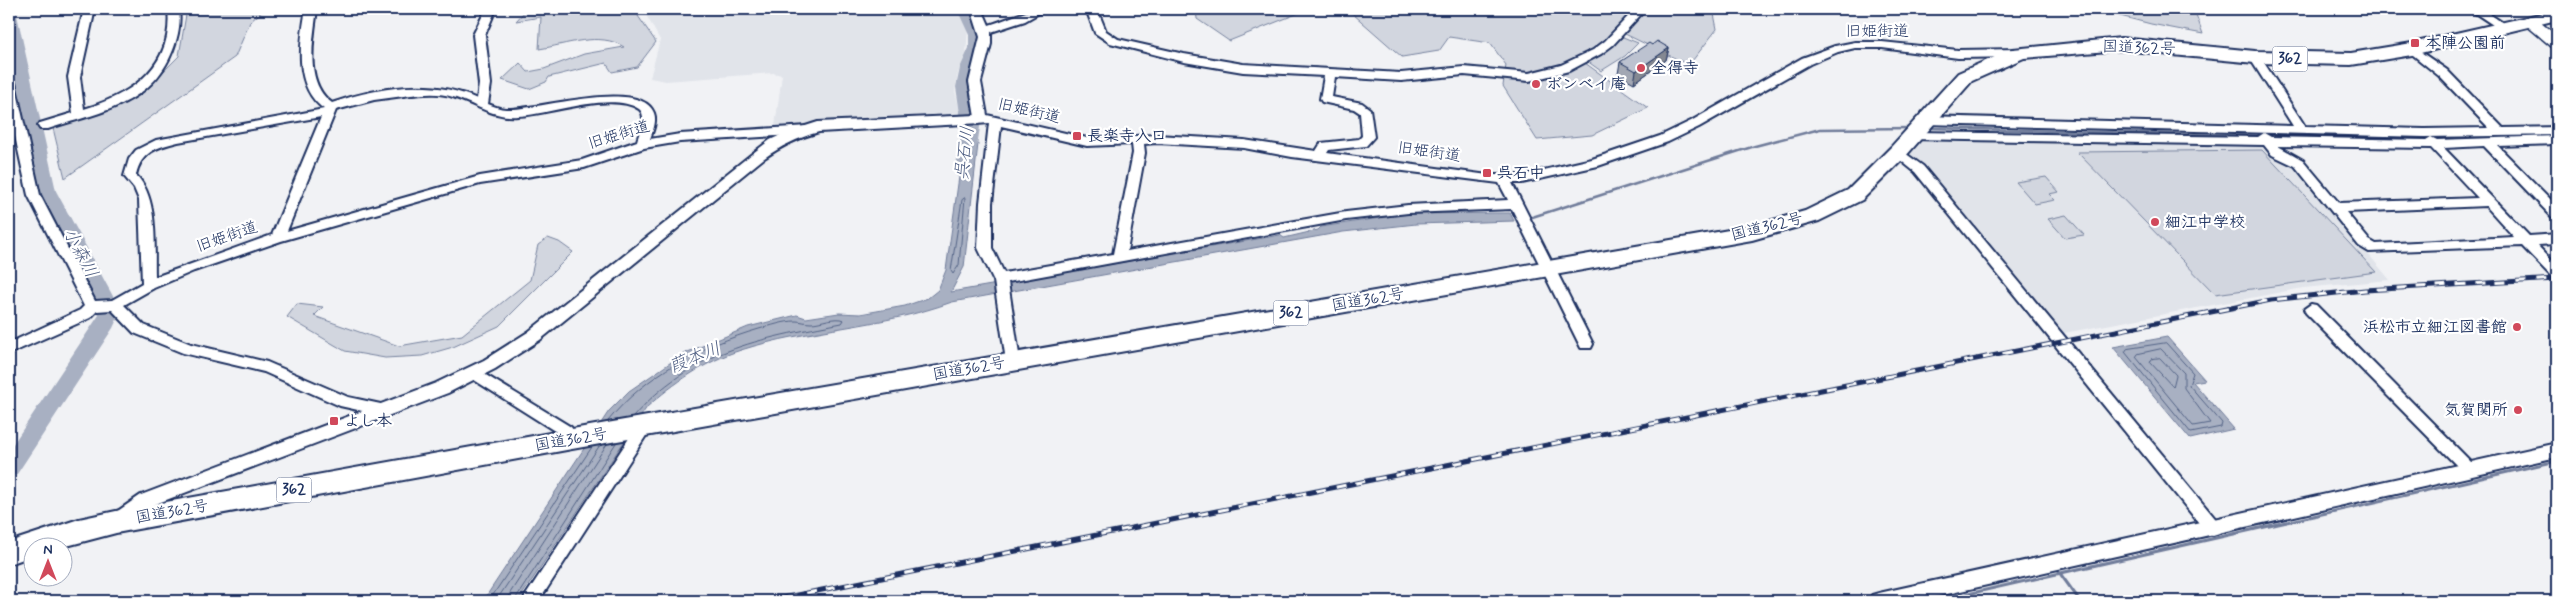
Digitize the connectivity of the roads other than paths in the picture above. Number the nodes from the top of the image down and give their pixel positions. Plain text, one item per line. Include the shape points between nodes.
1 (89, 9) edge
2 (173, 9) edge
3 (311, 9) edge
4 (491, 9) edge
5 (977, 9) edge
6 (1040, 9) edge
7 (1092, 9) edge
8 (1641, 9) edge
9 (2475, 9) edge
10 (2557, 15) edge
11 (2530, 22) junction
12 (2503, 27) junction
13 (986, 30) junction
14 (2557, 44) edge
15 (2412, 49) junction
16 (2020, 53) junction
17 (2255, 57) junction
18 (1330, 73) junction
19 (9, 84) edge
20 (482, 104) junction
21 (330, 110) junction
22 (79, 113) junction
23 (979, 120) junction
24 (995, 121) junction
25 (44, 126) dead end
26 (2258, 129) junction
27 (2301, 129) junction
28 (808, 130) junction
29 (2557, 131) edge
30 (2498, 132) junction
31 (2424, 133) junction
32 (1912, 136) junction
33 (1138, 140) junction
34 (2557, 140) edge
35 (2268, 142) junction
36 (2488, 143) junction
37 (642, 144) junction
38 (2435, 144) junction
39 (1319, 156) junction
40 (1504, 180) junction
41 (2488, 202) junction
42 (1516, 206) junction
43 (2334, 208) junction
44 (2557, 214) edge
45 (278, 238) junction
46 (2557, 239) edge
47 (2525, 240) junction
48 (1119, 257) junction
49 (1547, 268) junction
50 (2557, 274) edge
51 (1001, 279) junction
52 (149, 285) junction
53 (115, 304) junction
54 (91, 306) junction
55 (2311, 309) dead end
56 (1586, 344) dead end
57 (9, 349) edge
58 (1013, 361) junction
59 (476, 374) junction
60 (385, 410) junction
61 (642, 427) junction
62 (577, 438) junction
63 (2557, 450) edge
64 (2470, 470) junction
65 (116, 522) junction
66 (2213, 528) junction
67 (9, 553) edge
68 (530, 601) edge
69 (1879, 601) edge

1 - 22 street via 74,78
2 - 22 street via 175,26 167,56 145,86 129,98
3 - 21 street via 305,55 315,93
4 - 20 street via 479,35 485,84
5 - 13 street
6 - 13 street
7 - 18 street via 1101,33 1127,45 1243,68
8 - 18 street via 1597,52 1565,68 1529,77 1464,71 1401,77
9 - 12 street
10 - 11 highway, 国道362号 / 362
11 - 12 highway, 国道362号 / 362
11 - 14 main road
12 - 15 highway, 国道362号 / 362
13 - 23 street via 986,48 975,78
15 - 17 highway, 国道362号 / 362 via 2350,59
15 - 30 street via 2443,73
16 - 17 highway, 国道362号 / 362 via 2121,44
16 - 32 highway, 国道362号 / 362 via 1965,76
16 - 40 street, 旧姫街道 via 1958,54 1882,45 1835,49 1806,61 1664,139 1594,163 1531,178
17 - 27 street
18 - 39 street via 1326,100 1358,106 1366,112 1368,137 1362,143 1325,146
19 - 54 street via 34,195
20 - 21 street via 442,90 427,90 354,99
20 - 37 street via 506,113 587,101 632,102 648,111
21 - 45 street
21 - 52 street via 178,138 154,144 142,151 132,162 130,176 140,186 145,200
22 - 25 street
23 - 24 street, 旧姫街道
23 - 28 street, 旧姫街道 via 845,125
24 - 33 street, 旧姫街道 via 1087,142
24 - 51 street via 986,203 985,248
26 - 27 street
26 - 32 street
26 - 35 street
27 - 31 street
28 - 37 street, 旧姫街道 via 680,138
28 - 59 street via 775,143 534,336
29 - 30 street
30 - 31 street
31 - 38 street
32 - 35 street
32 - 49 highway, 国道362号 / 362 via 1855,195 1812,216 1752,233
32 - 66 street via 1919,169
33 - 39 street, 旧姫街道 via 1188,139
33 - 48 street via 1140,153
34 - 36 street
35 - 38 street
35 - 43 street via 2276,152 2299,163
36 - 38 street
36 - 44 street
37 - 45 street, 旧姫街道 via 584,164 480,180
38 - 41 street
39 - 40 street, 旧姫街道
40 - 42 street
41 - 43 street
41 - 47 street
42 - 48 street via 1408,209 1346,216
42 - 49 street
43 - 47 street via 2364,244 2374,248
45 - 52 street, 旧姫街道
46 - 47 street
47 - 50 street
48 - 51 street
49 - 56 street
49 - 58 highway, 国道362号 / 362
51 - 58 street
52 - 53 street, 旧姫街道
53 - 54 street, 旧姫街道
53 - 60 street via 139,329 188,349 267,367 345,402
54 - 57 street via 85,314
55 - 64 street
58 - 61 highway, 国道362号 / 362
59 - 60 street
59 - 62 street
60 - 65 street via 147,500
61 - 62 highway, 国道362号 / 362
61 - 68 street
62 - 65 highway, 国道362号 / 362
63 - 64 street
64 - 66 street
65 - 67 highway, 国道362号 / 362 via 79,530
66 - 69 street

